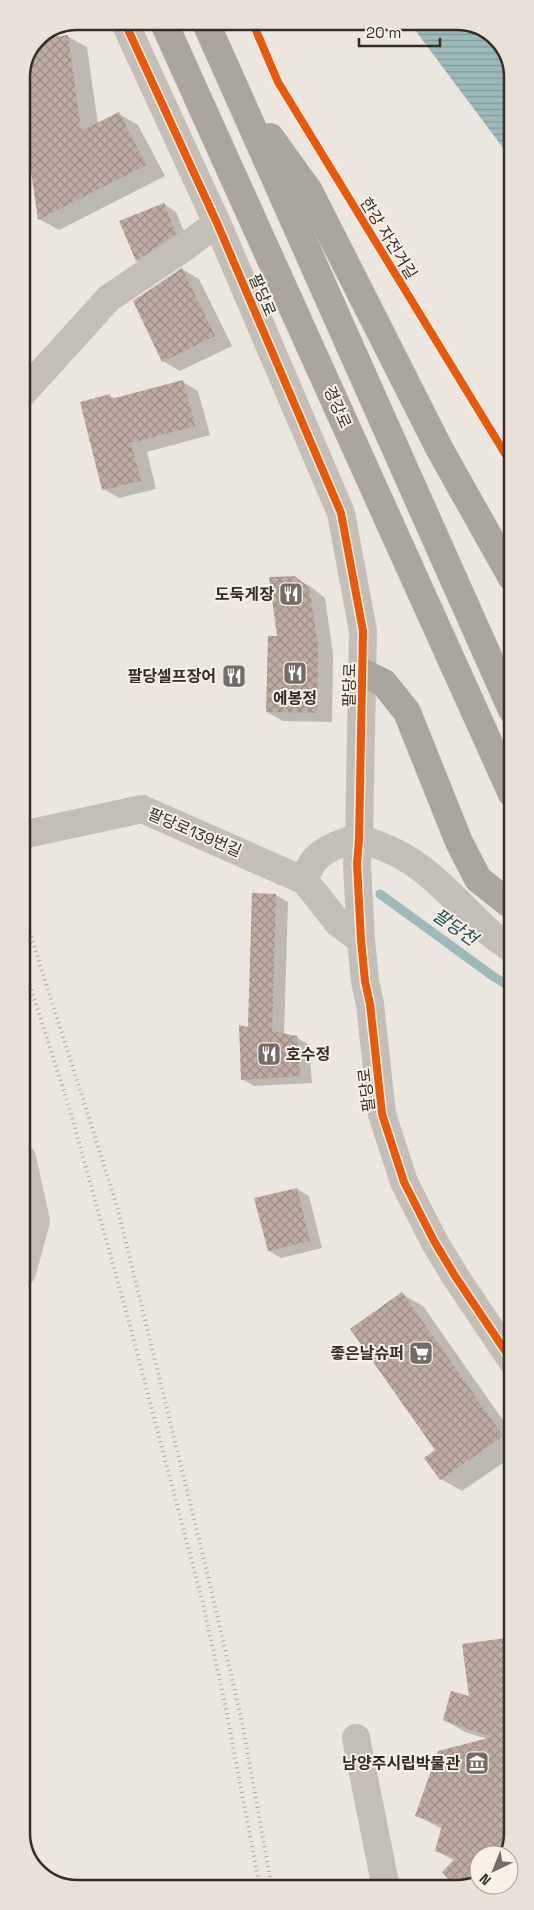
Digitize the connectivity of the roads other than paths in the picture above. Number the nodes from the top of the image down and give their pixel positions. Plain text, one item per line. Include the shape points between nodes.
1 (128, 30) edge
2 (167, 30) edge
3 (209, 30) edge
4 (237, 90) junction
5 (217, 223) junction
6 (30, 385) edge
7 (504, 564) edge
8 (363, 673) junction
9 (504, 692) edge
10 (504, 776) edge
11 (30, 833) edge
12 (358, 852) junction
13 (304, 881) junction
14 (504, 900) edge
15 (361, 927) junction
16 (504, 943) edge
17 (30, 1195) edge
18 (30, 1243) edge
19 (504, 1349) edge
20 (356, 1738) dead end
21 (384, 1880) edge

1 - 5 street, 팔당로
2 - 10 highway, 경강로
3 - 4 highway
4 - 7 highway via 309,191 439,448
4 - 9 highway
5 - 6 street via 109,298
5 - 8 street, 팔당로 via 342,513 363,631
8 - 12 street, 팔당로
8 - 14 highway via 384,683 407,712 459,842 478,879
11 - 13 street, 팔당로139번길 via 142,809
12 - 13 street via 344,842 330,848 307,869
12 - 15 street, 팔당로
12 - 16 street via 388,848 412,860
13 - 15 street via 338,923
15 - 19 street, 팔당로 via 382,1114 404,1182 434,1241
17 - 18 street via 36,1221
20 - 21 street

